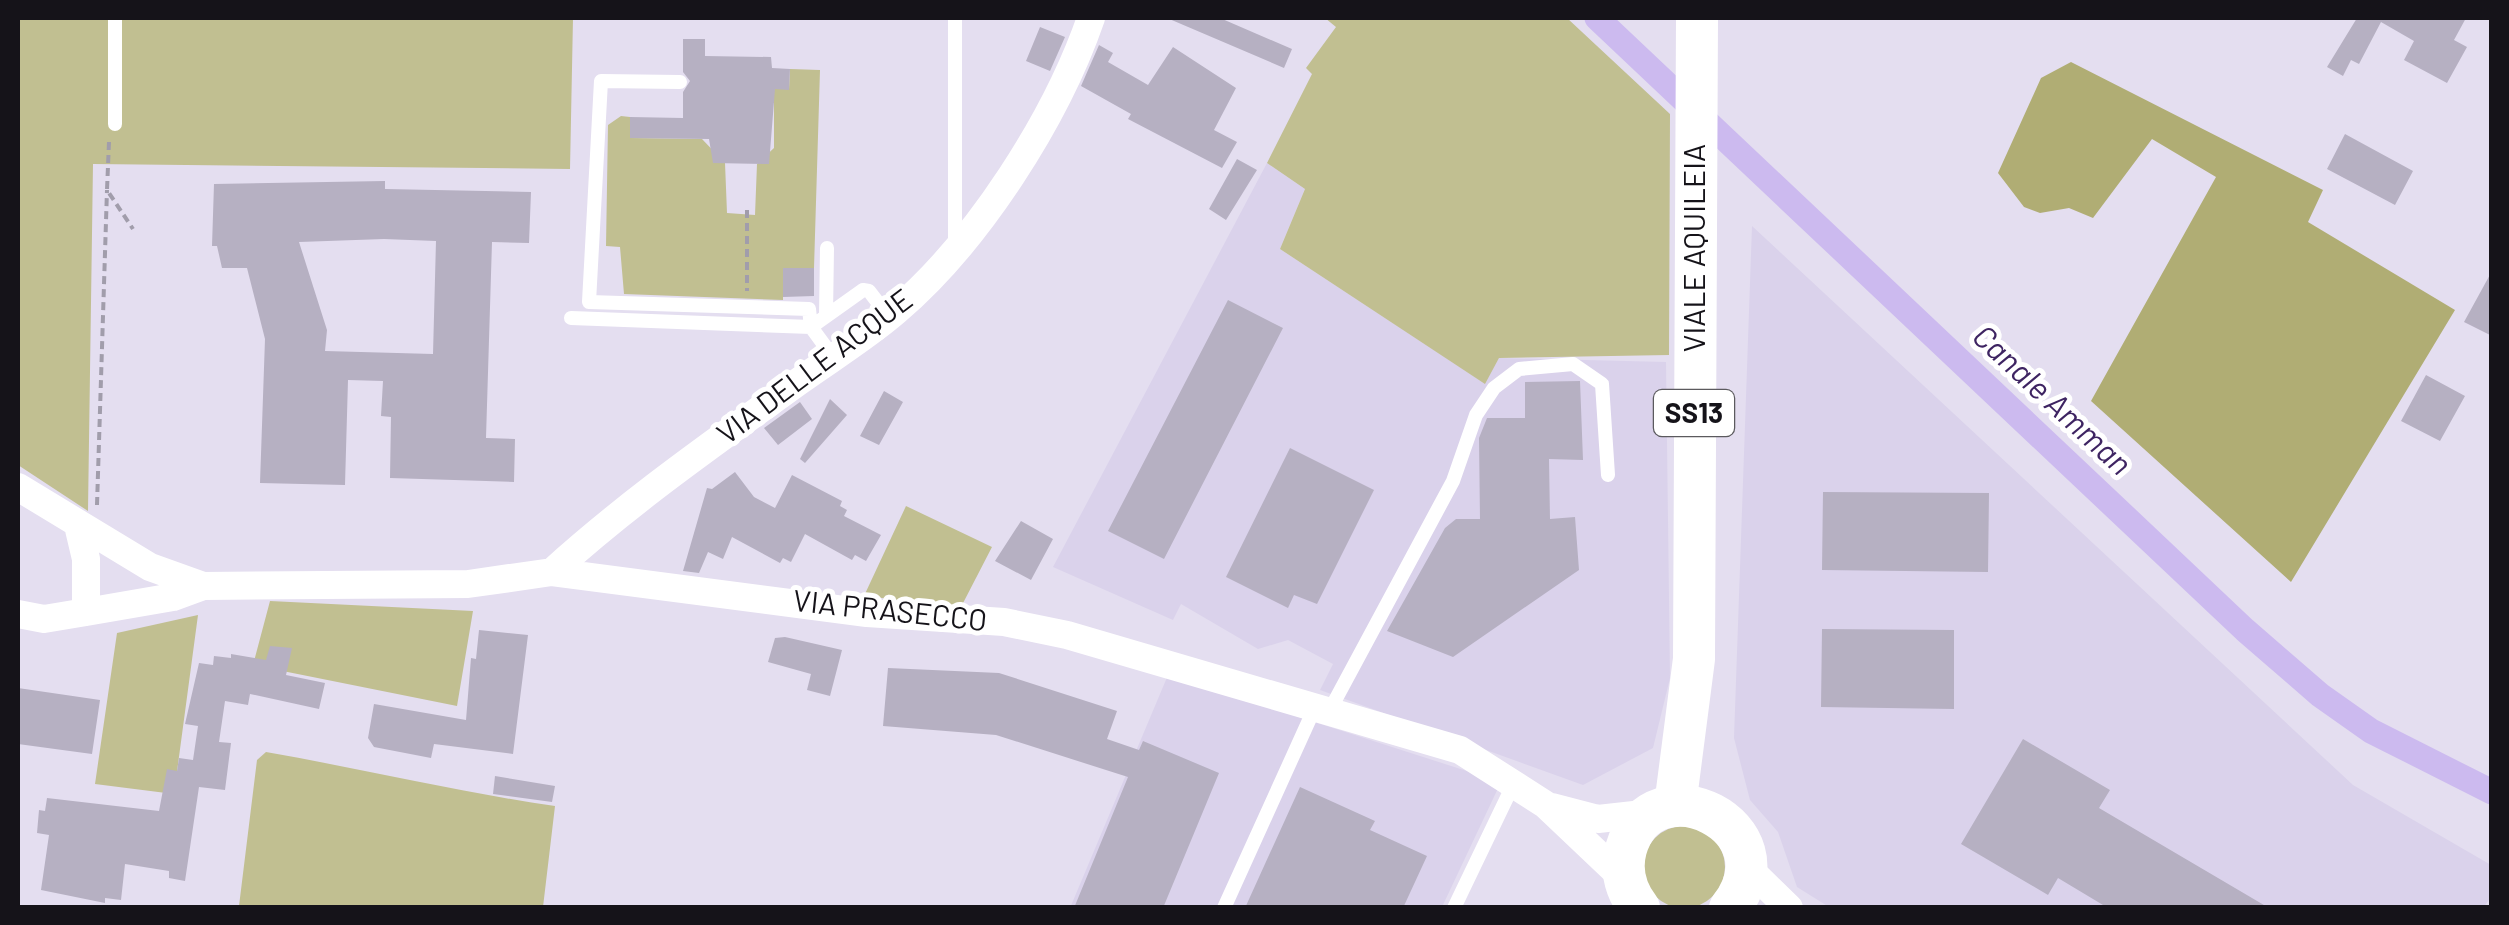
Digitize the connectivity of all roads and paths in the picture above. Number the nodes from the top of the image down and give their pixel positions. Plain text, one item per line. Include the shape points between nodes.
1 (115, 18) edge
2 (955, 18) edge
3 (1092, 18) edge
4 (1697, 32) edge
5 (680, 82) dead end
6 (115, 124) joint
7 (106, 190) junction
8 (747, 210) dead end
9 (133, 229) dead end
10 (828, 248) dead end
11 (955, 254) junction
12 (748, 307) junction
13 (892, 315) junction
14 (826, 316) junction
15 (571, 318) dead end
16 (811, 326) junction
17 (833, 357) junction
18 (1608, 475) dead end
19 (18, 487) edge
20 (85, 529) junction
21 (552, 572) junction
22 (203, 586) junction
23 (86, 612) junction
24 (18, 614) edge
25 (1694, 659) junction
26 (1323, 706) junction
27 (1514, 782) junction
28 (1546, 806) junction
29 (1665, 809) junction
30 (1739, 847) junction
31 (1632, 893) edge
32 (1224, 908) edge
33 (1454, 908) edge
34 (1730, 908) edge
35 (1789, 908) edge

1 - 6 lane
2 - 11 lane
3 - 11 street, VIA DELLE ACQUE via 1068,76
4 - 25 main road, VIALE AQUILEIA / SS13
5 - 12 lane via 602,82 590,302
6 - 7 path
7 - 9 path
7 - 20 path via 98,512
8 - 12 path
10 - 14 lane
11 - 13 street, VIA DELLE ACQUE
12 - 16 lane via 809,309
13 - 14 lane via 863,290
13 - 17 street, VIA DELLE ACQUE
14 - 16 lane
15 - 16 lane
16 - 17 lane
17 - 21 street, VIA DELLE ACQUE via 649,489
18 - 26 lane via 1602,384 1573,364 1519,369 1494,388 1476,415 1453,481
19 - 20 street, VIA PRASECCO
20 - 22 street, VIA PRASECCO via 150,567
20 - 23 street
21 - 22 street, VIA PRASECCO via 468,584
21 - 26 street, VIA PRASECCO via 868,613 1004,622
22 - 23 street, VIA PRASECCO
23 - 24 street, VIA PRASECCO via 44,619
25 - 29 main road, VIALE AQUILEIA / SS13
25 - 30 main road, VIALE AQUILEIA / SS13 via 1706,764
26 - 27 street, VIA PRASECCO via 1460,750
26 - 32 lane
27 - 28 street, VIA PRASECCO
27 - 33 lane
28 - 29 street, VIA PRASECCO via 1598,820
28 - 31 street, VIA PRASECCO
29 - 30 main road via 1696,806
29 - 31 main road, VIALE AQUILEIA / SS13 via 1629,840
30 - 34 main road via 1743,886
30 - 35 street

